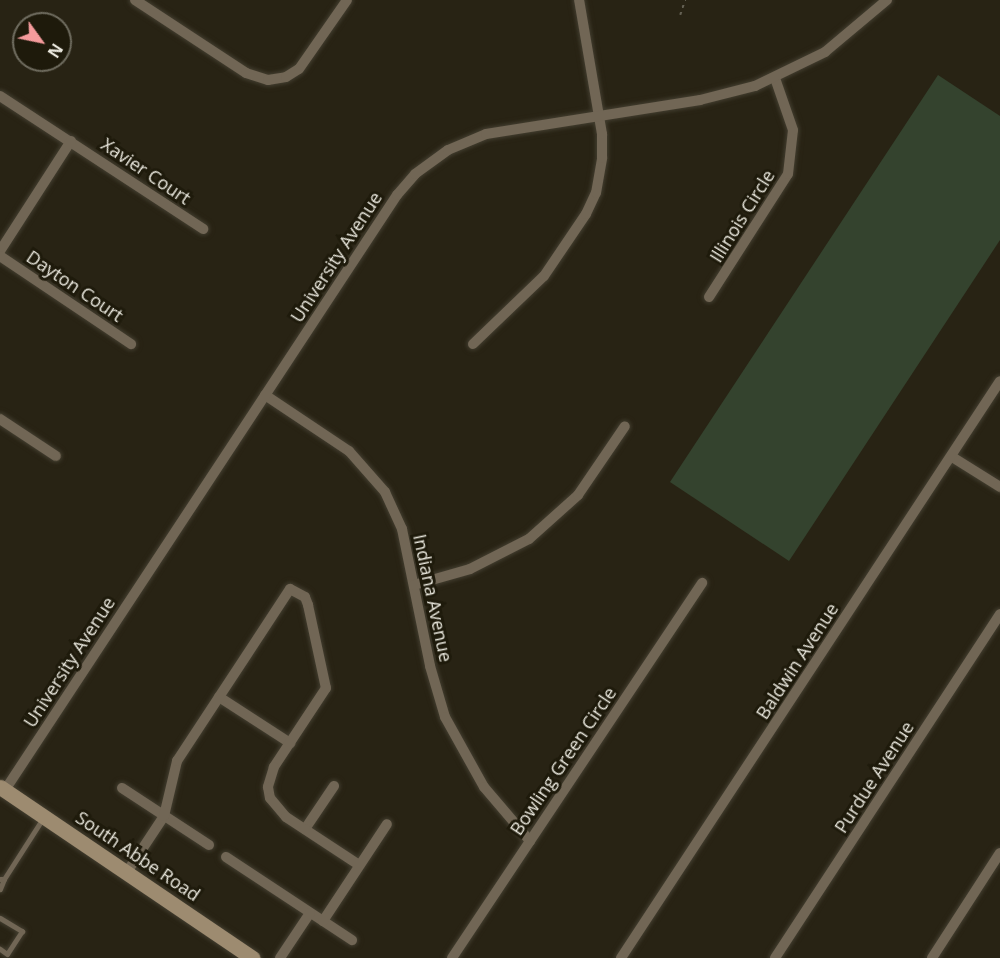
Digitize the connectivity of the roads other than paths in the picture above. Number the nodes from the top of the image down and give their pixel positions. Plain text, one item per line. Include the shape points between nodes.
1 (135, 0) edge
2 (346, 0) edge
3 (579, 0) edge
4 (887, 0) edge
5 (775, 78) junction
6 (0, 96) edge
7 (599, 116) junction
8 (71, 141) junction
9 (203, 229) dead end
10 (0, 251) edge
11 (0, 256) edge
12 (709, 297) dead end
13 (131, 344) dead end
14 (473, 344) dead end
15 (1000, 381) edge
16 (265, 395) junction
17 (0, 419) edge
18 (625, 426) dead end
19 (56, 456) dead end
20 (952, 457) junction
21 (1000, 487) edge
22 (702, 583) dead end
23 (414, 585) junction
24 (1000, 614) edge
25 (219, 697) junction
26 (290, 743) junction
27 (334, 786) dead end
28 (2, 788) edge
29 (122, 788) dead end
30 (44, 816) junction
31 (164, 816) junction
32 (387, 824) dead end
33 (305, 830) junction
34 (530, 841) junction
35 (208, 845) dead end
36 (1000, 853) edge
37 (226, 857) dead end
38 (359, 865) junction
39 (127, 872) junction
40 (2, 879) edge
41 (0, 889) edge
42 (310, 913) junction
43 (0, 918) edge
44 (323, 921) junction
45 (352, 940) dead end
46 (0, 949) edge
47 (253, 958) edge
48 (280, 958) edge
49 (452, 958) edge
50 (621, 958) edge
51 (776, 958) edge
52 (932, 958) edge

1 - 2 street via 253,77 279,80 307,61
3 - 7 street
4 - 5 street, University Avenue via 825,52
5 - 7 street, University Avenue via 728,94
5 - 12 street, Illinois Circle via 792,130 788,174
6 - 8 street, Xavier Court
7 - 14 street via 601,170 586,214 544,276
7 - 16 street, University Avenue via 486,134 425,165 397,195
8 - 9 street, Xavier Court
8 - 10 street
11 - 13 street, Dayton Court
15 - 20 street, Baldwin Avenue
16 - 23 street, Indiana Avenue via 349,451 378,480 400,522
16 - 28 street, University Avenue
17 - 19 street
18 - 23 street via 578,495 529,539 470,569
20 - 21 street
20 - 50 street, Baldwin Avenue
22 - 34 street, Bowling Green Circle
23 - 34 street, Indiana Avenue via 437,692 456,741 484,787
24 - 51 street, Purdue Avenue
25 - 26 street
25 - 26 street via 290,589 305,597 326,688
25 - 31 street via 177,761
26 - 33 street via 270,777 270,798 279,812
27 - 33 street
28 - 30 street, South Abbe Road
29 - 31 street
30 - 39 street, South Abbe Road
30 - 40 lane
31 - 35 street
31 - 39 street
32 - 38 street
33 - 38 street
34 - 49 street, Bowling Green Circle
36 - 52 street
37 - 42 street
38 - 44 street
39 - 47 street, South Abbe Road
40 - 41 lane
42 - 44 street
42 - 48 street
43 - 46 lane via 22,932 7,954
44 - 45 street

